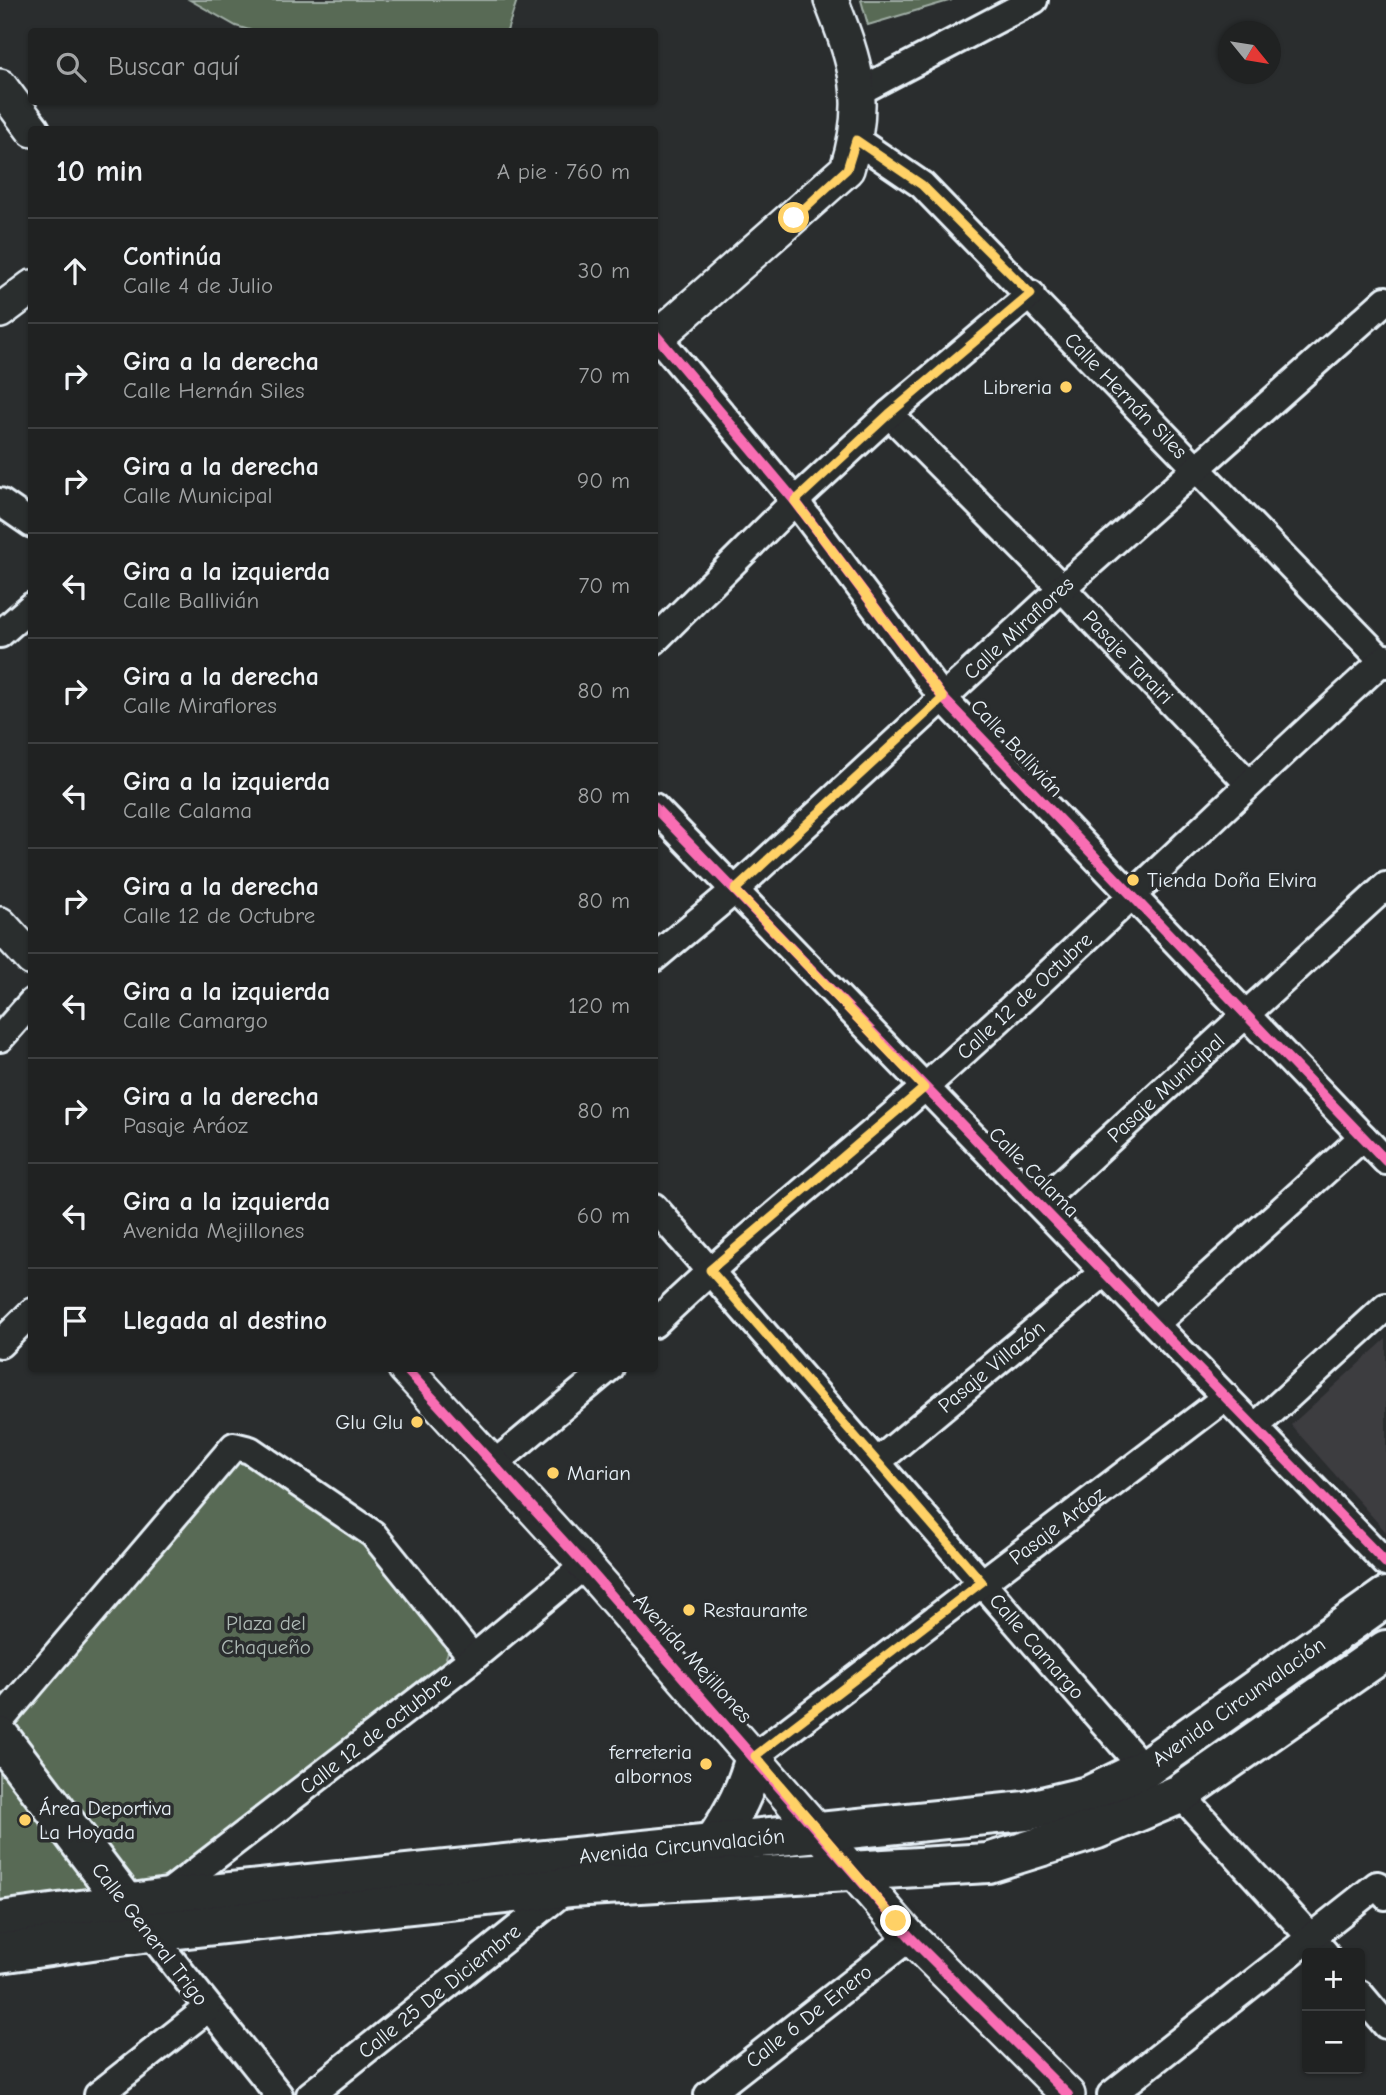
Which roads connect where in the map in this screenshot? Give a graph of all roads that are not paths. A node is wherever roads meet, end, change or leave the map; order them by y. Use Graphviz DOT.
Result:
graph roads {
  1 [pos="831,0"];
  2 [pos="1032,1"];
  3 [pos="0,86"];
  4 [pos="860,91"];
  5 [pos="30,126"];
  6 [pos="856,140"];
  7 [pos="28,290"];
  8 [pos="1031,294"];
  9 [pos="0,311"];
  10 [pos="1382,312"];
  11 [pos="658,335"];
  12 [pos="658,339"];
  13 [pos="889,414"];
  14 [pos="1196,470"];
  15 [pos="795,501"];
  16 [pos="0,502"];
  17 [pos="28,521"];
  18 [pos="1062,588"];
  19 [pos="28,610"];
  20 [pos="0,634"];
  21 [pos="658,637"];
  22 [pos="1385,661"];
  23 [pos="943,698"];
  24 [pos="1248,783"];
  25 [pos="658,811"];
  26 [pos="1386,886"];
  27 [pos="735,890"];
  28 [pos="1132,898"];
  29 [pos="0,924"];
  30 [pos="28,955"];
  31 [pos="658,955"];
  32 [pos="28,1006"];
  33 [pos="1245,1014"];
  34 [pos="0,1038"];
  35 [pos="924,1088"];
  36 [pos="1363,1137"];
  37 [pos="1386,1161"];
  38 [pos="1039,1205"];
  39 [pos="658,1212"];
  40 [pos="710,1270"];
  41 [pos="1104,1272"];
  42 [pos="1386,1307"];
  43 [pos="28,1316"];
  44 [pos="658,1320"];
  45 [pos="1155,1324"];
  46 [pos="0,1344"];
  47 [pos="409,1372"];
  48 [pos="605,1372"];
  49 [pos="1226,1397"];
  50 [pos="1255,1427"];
  51 [pos="877,1462"];
  52 [pos="493,1465"];
  53 [pos="1386,1563"];
  54 [pos="585,1565"];
  55 [pos="982,1582"];
  56 [pos="1386,1597"];
  57 [pos="1386,1650"];
  58 [pos="473,1658"];
  59 [pos="0,1721"];
  60 [pos="0,1737"];
  61 [pos="755,1756"];
  62 [pos="1144,1769"];
  63 [pos="1180,1794"];
  64 [pos="821,1834"];
  65 [pos="715,1841"];
  66 [pos="854,1873"];
  67 [pos="570,1887"];
  68 [pos="1382,1891"];
  69 [pos="145,1912"];
  70 [pos="0,1921"];
  71 [pos="910,1937"];
  72 [pos="1318,1944"];
  73 [pos="0,1953"];
  74 [pos="1365,2000"];
  75 [pos="207,2009"];
  76 [pos="1386,2025"];
  77 [pos="97,2095"];
  78 [pos="279,2095"];
  79 [pos="310,2095"];
  80 [pos="708,2095"];
  81 [pos="1068,2095"];
  82 [pos="1111,2095"];
  1 -- 4 [label="street"];
  2 -- 4 [label="street"];
  3 -- 5 [label="street"];
  4 -- 6 [label="street"];
  6 -- 8 [label="street, Calle Hernán Siles"];
  6 -- 11 [label="street"];
  7 -- 9 [label="street"];
  8 -- 13 [label="street"];
  8 -- 14 [label="street, Calle Hernán Siles"];
  10 -- 14 [label="street, Calle Miraflores"];
  12 -- 15 [label="street, Calle Ballivián"];
  13 -- 15 [label="street"];
  13 -- 18 [label="street, Pasaje Tarairi"];
  14 -- 18 [label="street, Calle Miraflores"];
  14 -- 22 [label="street, Calle Hernán Siles"];
  15 -- 21 [label="street"];
  15 -- 23 [label="street, Calle Ballivián"];
  16 -- 17 [label="street"];
  18 -- 23 [label="street, Calle Miraflores"];
  18 -- 24 [label="street, Pasaje Tarairi"];
  19 -- 20 [label="street"];
  22 -- 24 [label="street, Calle 12 de Octubre"];
  23 -- 27 [label="street, Calle Miraflores"];
  23 -- 28 [label="street, Calle Ballivián"];
  24 -- 28 [label="street, Calle 12 de Octubre"];
  25 -- 27 [label="street, Calle Calama"];
  26 -- 33 [label="street, Pasaje Municipal"];
  27 -- 31 [label="street, Calle Miraflores"];
  27 -- 35 [label="street, Calle Calama"];
  28 -- 33 [label="street, Calle Ballivián"];
  28 -- 35 [label="street, Calle 12 de Octubre"];
  29 -- 30 [label="street"];
  32 -- 34 [label="street"];
  33 -- 36 [label="street, Calle Ballivián"];
  33 -- 38 [label="street, Pasaje Municipal"];
  35 -- 38 [label="street, Calle Calama"];
  35 -- 40 [label="street, Calle 12 de Octubre"];
  36 -- 37 [label="street, Calle Ballivián"];
  36 -- 45 [label="street"];
  38 -- 41 [label="street, Calle Calama"];
  39 -- 40 [label="street, Calle Camargo"];
  40 -- 44 [label="street, Calle 12 de Octubre"];
  40 -- 51 [label="street, Calle Camargo"];
  41 -- 45 [label="street, Calle Calama"];
  41 -- 51 [label="street, Pasaje Villazón"];
  42 -- 50 [label="street"];
  43 -- 46 [label="street"];
  45 -- 49 [label="street, Calle Calama"];
  47 -- 52 [label="street, Avenida Mejillones"];
  48 -- 52 [label="street"];
  49 -- 50 [label="street, Calle Calama"];
  49 -- 55 [label="street, Pasaje Aráoz"];
  50 -- 53 [label="street, Calle Calama"];
  51 -- 55 [label="street, Calle Camargo"];
  52 -- 54 [label="street, Avenida Mejillones"];
  54 -- 58 [label="street, Calle 12 de octubbre"];
  54 -- 61 [label="street, Avenida Mejillones"];
  55 -- 61 [label="street, Pasaje Aráoz"];
  55 -- 62 [label="street, Calle Camargo"];
  56 -- 62 [label="main road, Avenida Circunvalación"];
  57 -- 63 [label="main road, Avenida Circunvalación"];
  58 -- 59 [label="street"];
  58 -- 69 [label="street, Calle 12 de octubbre"];
  60 -- 69 [label="main road, Calle General Trigo"];
  61 -- 64 [label="street, Avenida Mejillones"];
  61 -- 65 [label="main road"];
  62 -- 64 [label="main road, Avenida Circunvalación"];
  63 -- 66 [label="main road, Avenida Circunvalación"];
  63 -- 72 [label="street"];
  64 -- 65 [label="main road, Avenida Circunvalación"];
  64 -- 66 [label="street, Avenida Mejillones"];
  65 -- 69 [label="main road, Avenida Circunvalación"];
  66 -- 67 [label="main road, Avenida Circunvalación"];
  66 -- 71 [label="street, Avenida Mejillones"];
  67 -- 69 [label="main road, Avenida Circunvalación"];
  67 -- 79 [label="street, Calle 25 De Diciembre"];
  68 -- 72 [label="street"];
  69 -- 70 [label="main road, Avenida Circunvalación"];
  69 -- 73 [label="main road, Avenida Circunvalación"];
  69 -- 75 [label="street, Calle General Trigo"];
  71 -- 80 [label="street, Calle 6 De Enero"];
  71 -- 81 [label="street, Avenida Mejillones"];
  72 -- 82 [label="street"];
  74 -- 76 [label="street"];
  75 -- 77 [label="street"];
  75 -- 78 [label="street, Calle General Trigo"];
}
